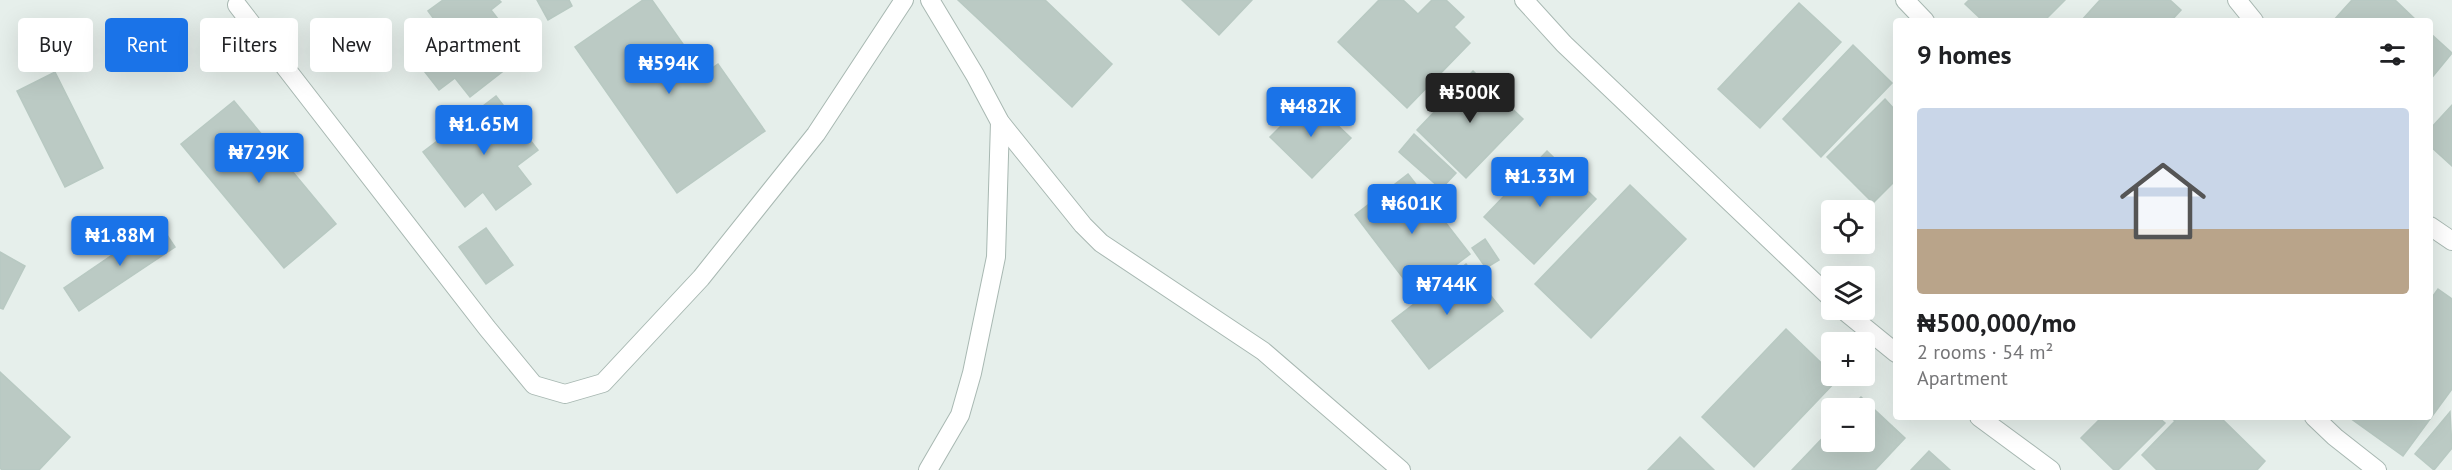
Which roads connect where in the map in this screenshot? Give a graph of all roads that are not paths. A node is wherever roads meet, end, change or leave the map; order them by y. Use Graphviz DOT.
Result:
graph roads {
  1 [pos="904,0"];
  2 [pos="930,0"];
  3 [pos="1524,0"];
  4 [pos="1905,0"];
  5 [pos="2236,0"];
  6 [pos="237,5"];
  7 [pos="1922,18"];
  8 [pos="2251,18"];
  9 [pos="1000,122"];
  10 [pos="2433,228"];
  11 [pos="2452,241"];
  12 [pos="1821,289"];
  13 [pos="1856,320"];
  14 [pos="1893,351"];
  15 [pos="1983,420"];
  16 [pos="2317,420"];
  17 [pos="928,470"];
  18 [pos="1401,470"];
  19 [pos="2050,470"];
  20 [pos="2377,470"];
  1 -- 6 [label="street"];
  2 -- 9 [label="street"];
  3 -- 12 [label="street"];
  4 -- 7 [label="street"];
  5 -- 8 [label="street"];
  9 -- 17 [label="street"];
  9 -- 18 [label="street"];
  10 -- 11 [label="street"];
  13 -- 14 [label="street"];
  15 -- 19 [label="street"];
  16 -- 20 [label="street"];
}
